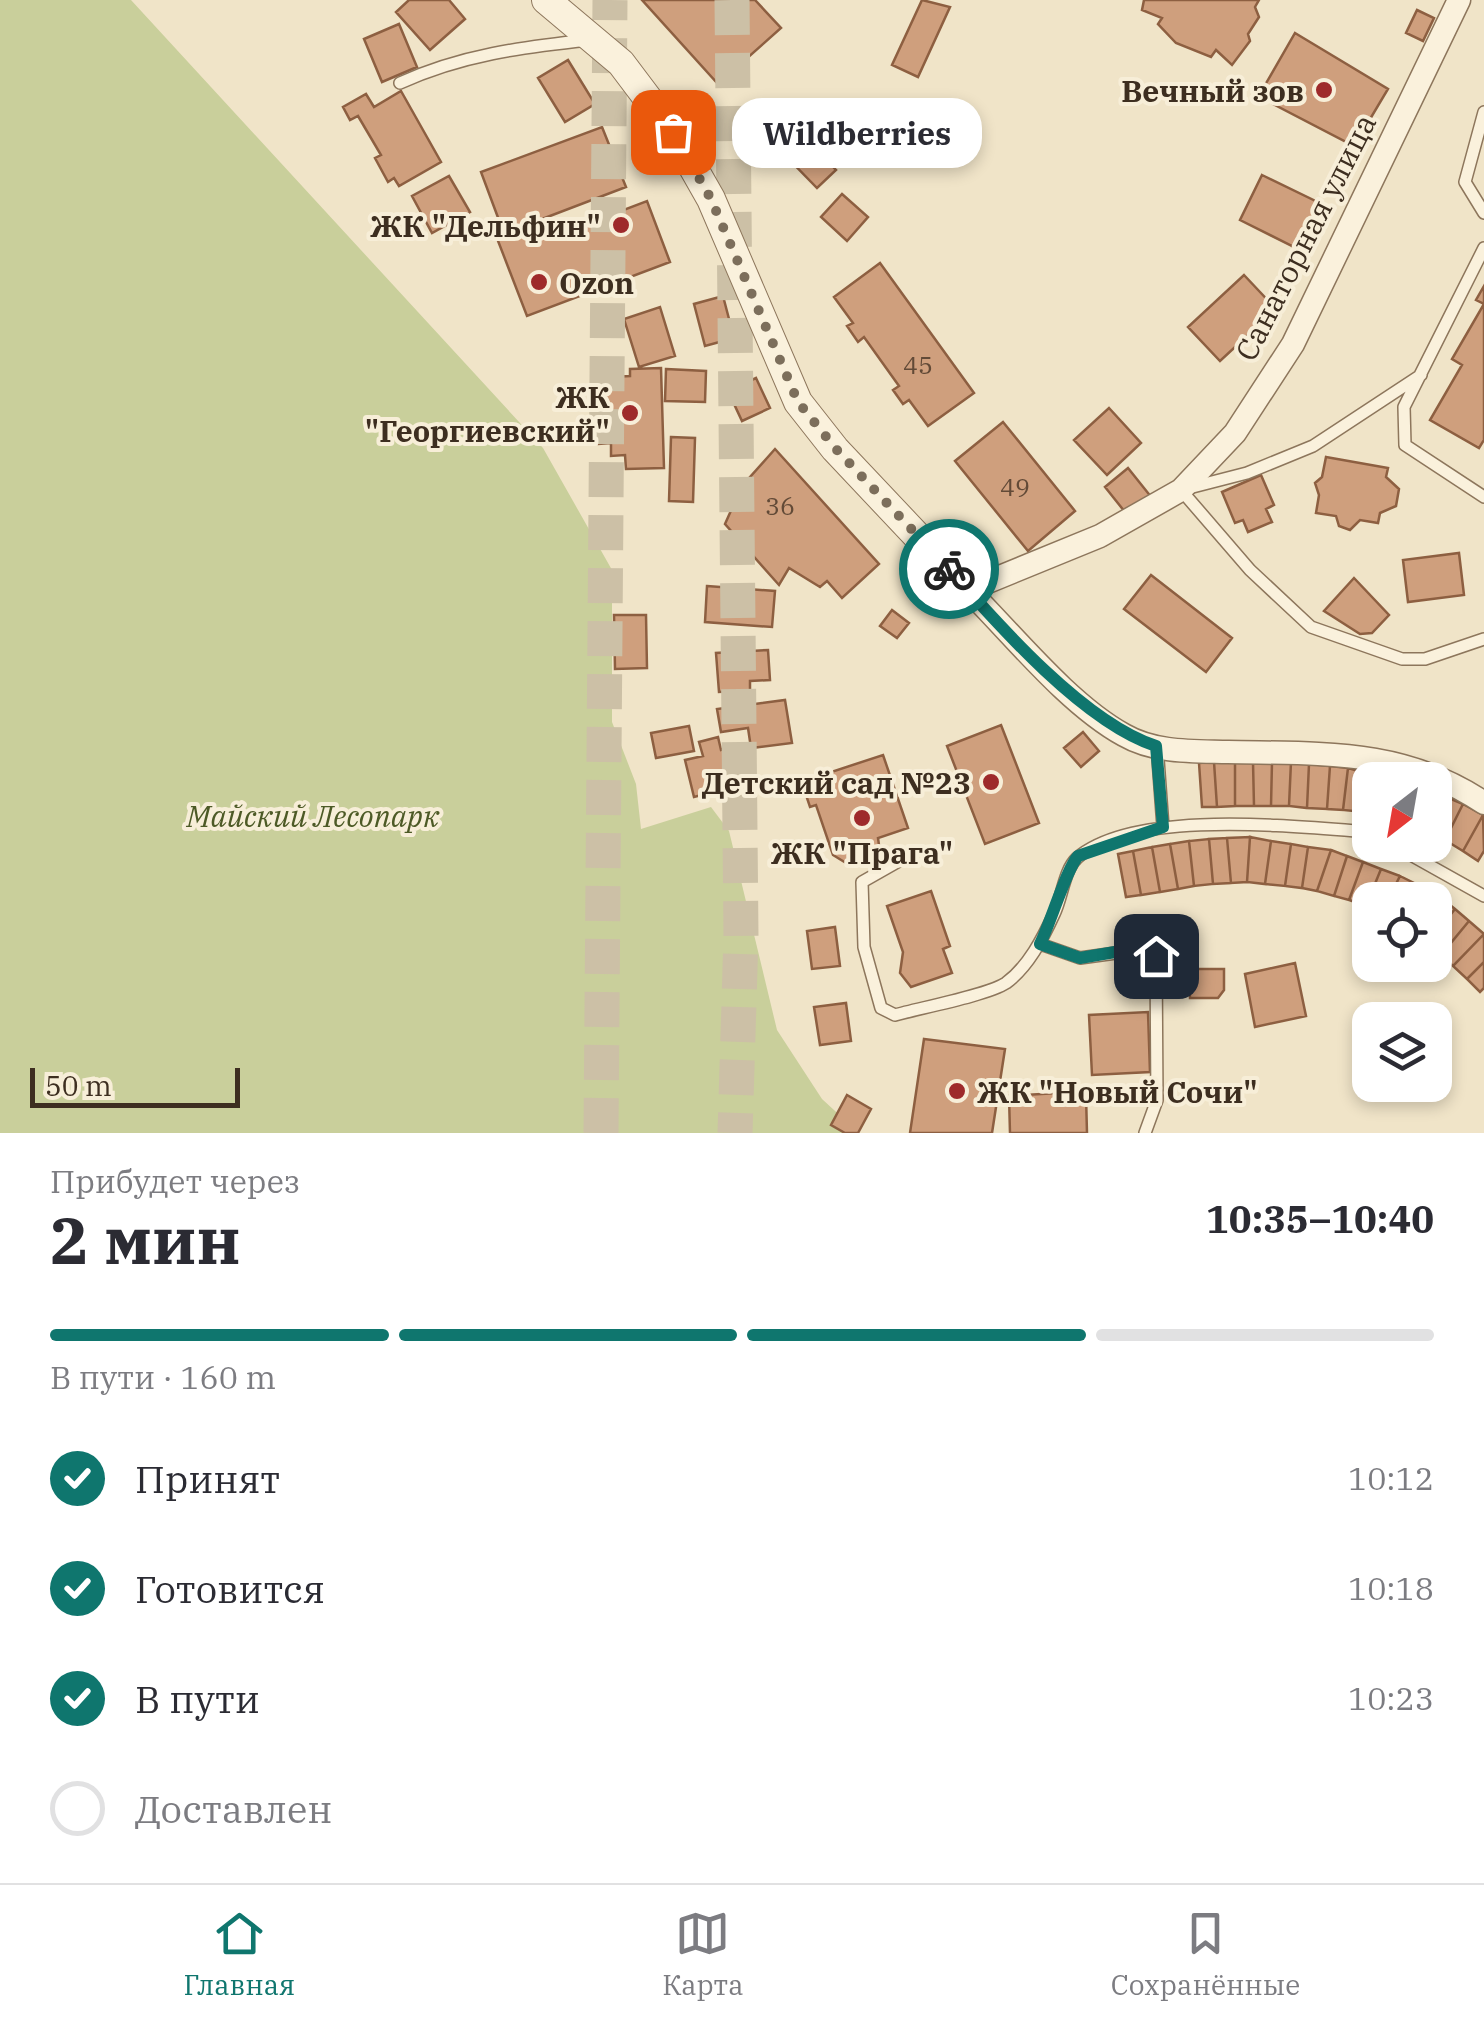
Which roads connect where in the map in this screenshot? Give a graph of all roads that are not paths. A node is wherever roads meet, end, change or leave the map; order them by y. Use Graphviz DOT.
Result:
graph roads {
  1 [pos="546,0"];
  2 [pos="1460,2"];
  3 [pos="594,40"];
  4 [pos="400,83"];
  5 [pos="1484,112"];
  6 [pos="1484,213"];
  7 [pos="1484,248"];
  8 [pos="1421,375"];
  9 [pos="1181,490"];
  10 [pos="1484,497"];
  11 [pos="968,590"];
  12 [pos="1484,639"];
  13 [pos="1156,746"];
  14 [pos="1484,803"];
  15 [pos="1163,827"];
  16 [pos="1352,831"];
  17 [pos="899,860"];
  18 [pos="1423,862"];
  19 [pos="1484,896"];
  20 [pos="1040,944"];
  21 [pos="1144,1133"];
  1 -- 3 [label="street"];
  2 -- 9 [label="street, Санаторная улица"];
  3 -- 4 [label="lane"];
  3 -- 11 [label="street"];
  5 -- 6 [label="lane"];
  7 -- 8 [label="lane"];
  8 -- 9 [label="lane"];
  8 -- 10 [label="lane"];
  9 -- 11 [label="street, Санаторная улица"];
  9 -- 12 [label="lane"];
  11 -- 13 [label="street"];
  13 -- 14 [label="street"];
  13 -- 15 [label="lane"];
  15 -- 16 [label="lane"];
  15 -- 20 [label="lane"];
  17 -- 20 [label="lane"];
  18 -- 19 [label="lane"];
  20 -- 21 [label="lane"];
}
